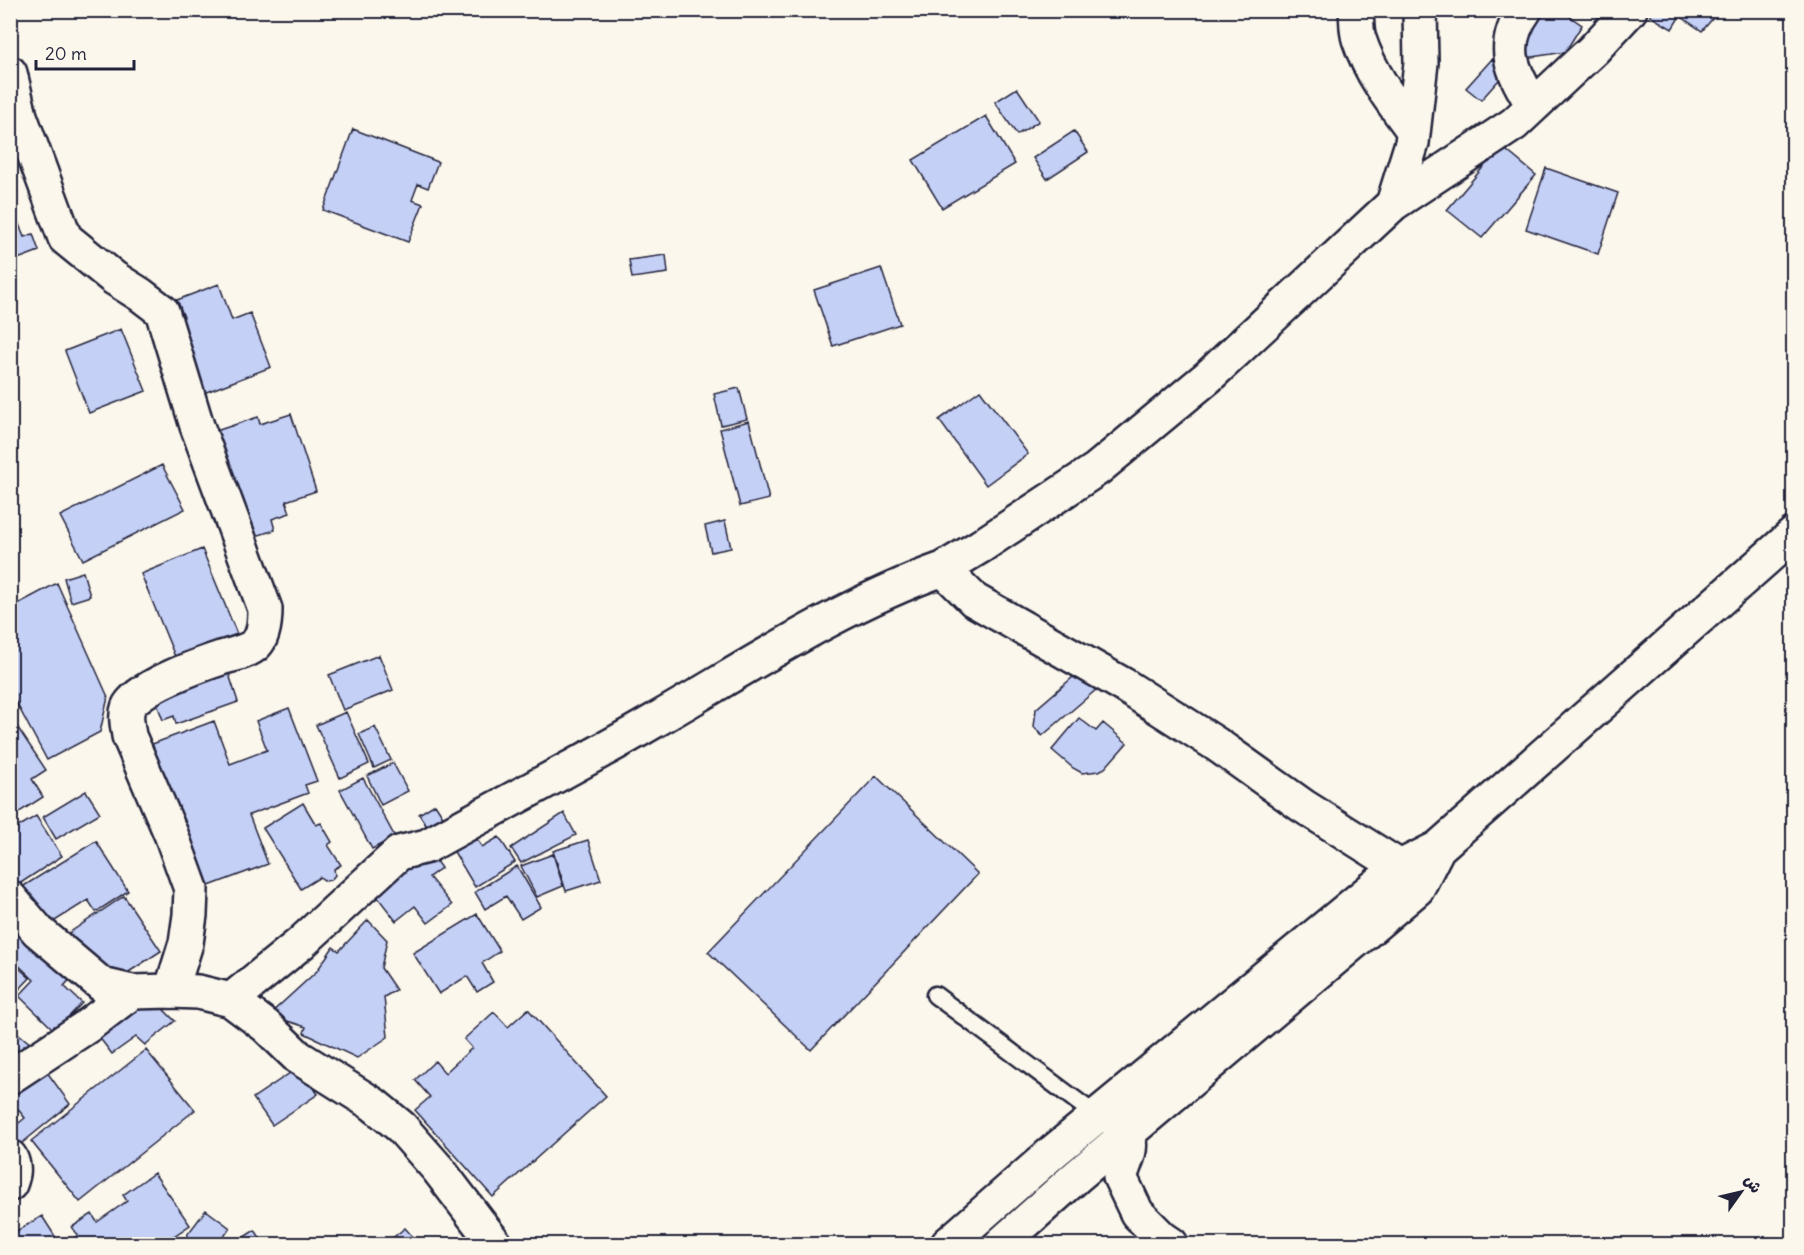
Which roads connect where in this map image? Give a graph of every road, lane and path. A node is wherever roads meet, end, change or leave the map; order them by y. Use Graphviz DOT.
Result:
graph roads {
  1 [pos="1356,10"];
  2 [pos="1420,10"];
  3 [pos="1525,10"];
  4 [pos="1630,10"];
  5 [pos="10,73"];
  6 [pos="1533,105"];
  7 [pos="1413,130"];
  8 [pos="1393,204"];
  9 [pos="1794,534"];
  10 [pos="943,569"];
  11 [pos="1409,878"];
  12 [pos="10,898"];
  13 [pos="171,991"];
  14 [pos="132,992"];
  15 [pos="935,995"];
  16 [pos="231,1000"];
  17 [pos="10,1077"];
  18 [pos="1101,1112"];
  19 [pos="1127,1134"];
  20 [pos="1053,1152"];
  21 [pos="10,1157"];
  22 [pos="1076,1177"];
  23 [pos="1120,1177"];
  24 [pos="10,1184"];
  25 [pos="495,1245"];
  26 [pos="948,1245"];
  27 [pos="1001,1245"];
  28 [pos="1171,1245"];
  1 -- 7 [label="street"];
  2 -- 7 [label="street"];
  3 -- 6 [label="street"];
  4 -- 6 [label="street"];
  5 -- 13 [label="street"];
  6 -- 8 [label="street"];
  7 -- 8 [label="street"];
  8 -- 10 [label="street"];
  9 -- 11 [label="street"];
  10 -- 11 [label="street"];
  10 -- 16 [label="street"];
  11 -- 18 [label="street"];
  11 -- 19 [label="street"];
  12 -- 14 [label="street"];
  13 -- 14 [label="street"];
  13 -- 16 [label="street"];
  14 -- 17 [label="street"];
  15 -- 18 [label="lane"];
  16 -- 25 [label="street"];
  18 -- 19 [label="street"];
  18 -- 20 [label="street"];
  19 -- 22 [label="street"];
  19 -- 23 [label="street"];
  20 -- 22 [label="street"];
  20 -- 26 [label="street"];
  21 -- 24 [label="street"];
  22 -- 23 [label="street"];
  22 -- 27 [label="street"];
  23 -- 28 [label="street"];
}
